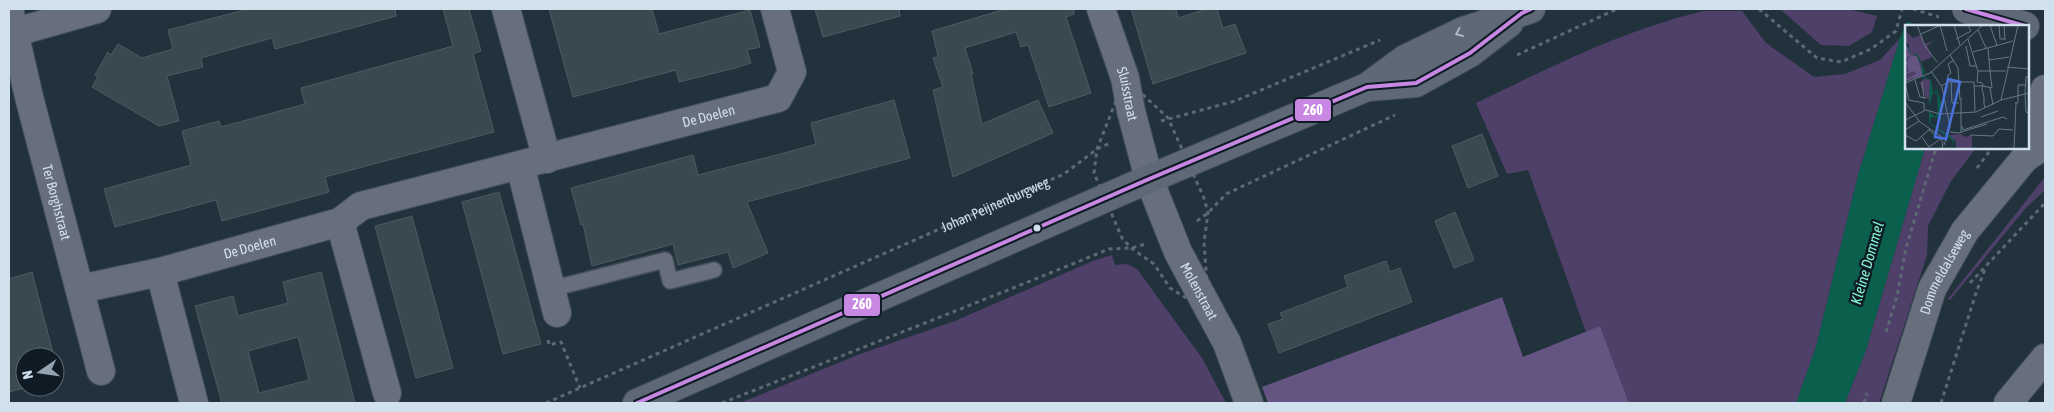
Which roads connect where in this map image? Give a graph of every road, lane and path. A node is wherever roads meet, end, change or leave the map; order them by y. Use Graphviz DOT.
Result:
graph roads {
  1 [pos="97,9"];
  2 [pos="506,9"];
  3 [pos="775,9"];
  4 [pos="1101,9"];
  5 [pos="1758,9"];
  6 [pos="1902,9"];
  7 [pos="1527,11"];
  8 [pos="1976,12"];
  9 [pos="11,25"];
  10 [pos="2019,25"];
  11 [pos="2029,28"];
  12 [pos="2045,31"];
  13 [pos="1381,39"];
  14 [pos="2045,89"];
  15 [pos="1136,131"];
  16 [pos="1936,149"];
  17 [pos="2031,149"];
  18 [pos="547,159"];
  19 [pos="520,165"];
  20 [pos="1149,179"];
  21 [pos="2045,204"];
  22 [pos="340,222"];
  23 [pos="714,270"];
  24 [pos="160,272"];
  25 [pos="80,289"];
  26 [pos="1897,296"];
  27 [pos="554,301"];
  28 [pos="2045,358"];
  29 [pos="101,371"];
  30 [pos="580,388"];
  31 [pos="387,394"];
  32 [pos="194,403"];
  33 [pos="546,403"];
  34 [pos="637,403"];
  35 [pos="1249,403"];
  36 [pos="1896,403"];
  37 [pos="1941,403"];
  38 [pos="2008,403"];
  1 -- 9 [label="street, Ter Borghstraat"];
  2 -- 18 [label="street"];
  3 -- 18 [label="street, De Doelen"];
  4 -- 15 [label="street, Sluisstraat"];
  5 -- 6 [label="path"];
  7 -- 20 [label="main road"];
  8 -- 10 [label="main road"];
  9 -- 25 [label="street, Ter Borghstraat"];
  11 -- 12 [label="main road"];
  13 -- 15 [label="path, Johan Peijnenburgweg"];
  14 -- 17 [label="street, Dommeldalseweg"];
  15 -- 20 [label="street, Sluisstraat"];
  15 -- 30 [label="path, Johan Peijnenburgweg"];
  16 -- 26 [label="path"];
  17 -- 36 [label="street, Dommeldalseweg"];
  18 -- 19 [label="street, De Doelen"];
  19 -- 22 [label="street, De Doelen"];
  19 -- 27 [label="street"];
  20 -- 34 [label="main road"];
  20 -- 35 [label="street, Molenstraat"];
  21 -- 37 [label="path"];
  22 -- 24 [label="street, De Doelen"];
  22 -- 31 [label="street"];
  23 -- 27 [label="lane"];
  24 -- 25 [label="street, De Doelen"];
  24 -- 32 [label="street"];
  25 -- 29 [label="street, Ter Borghstraat"];
  27 -- 30 [label="path"];
  28 -- 38 [label="street"];
  30 -- 33 [label="path, Johan Peijnenburgweg"];
}
